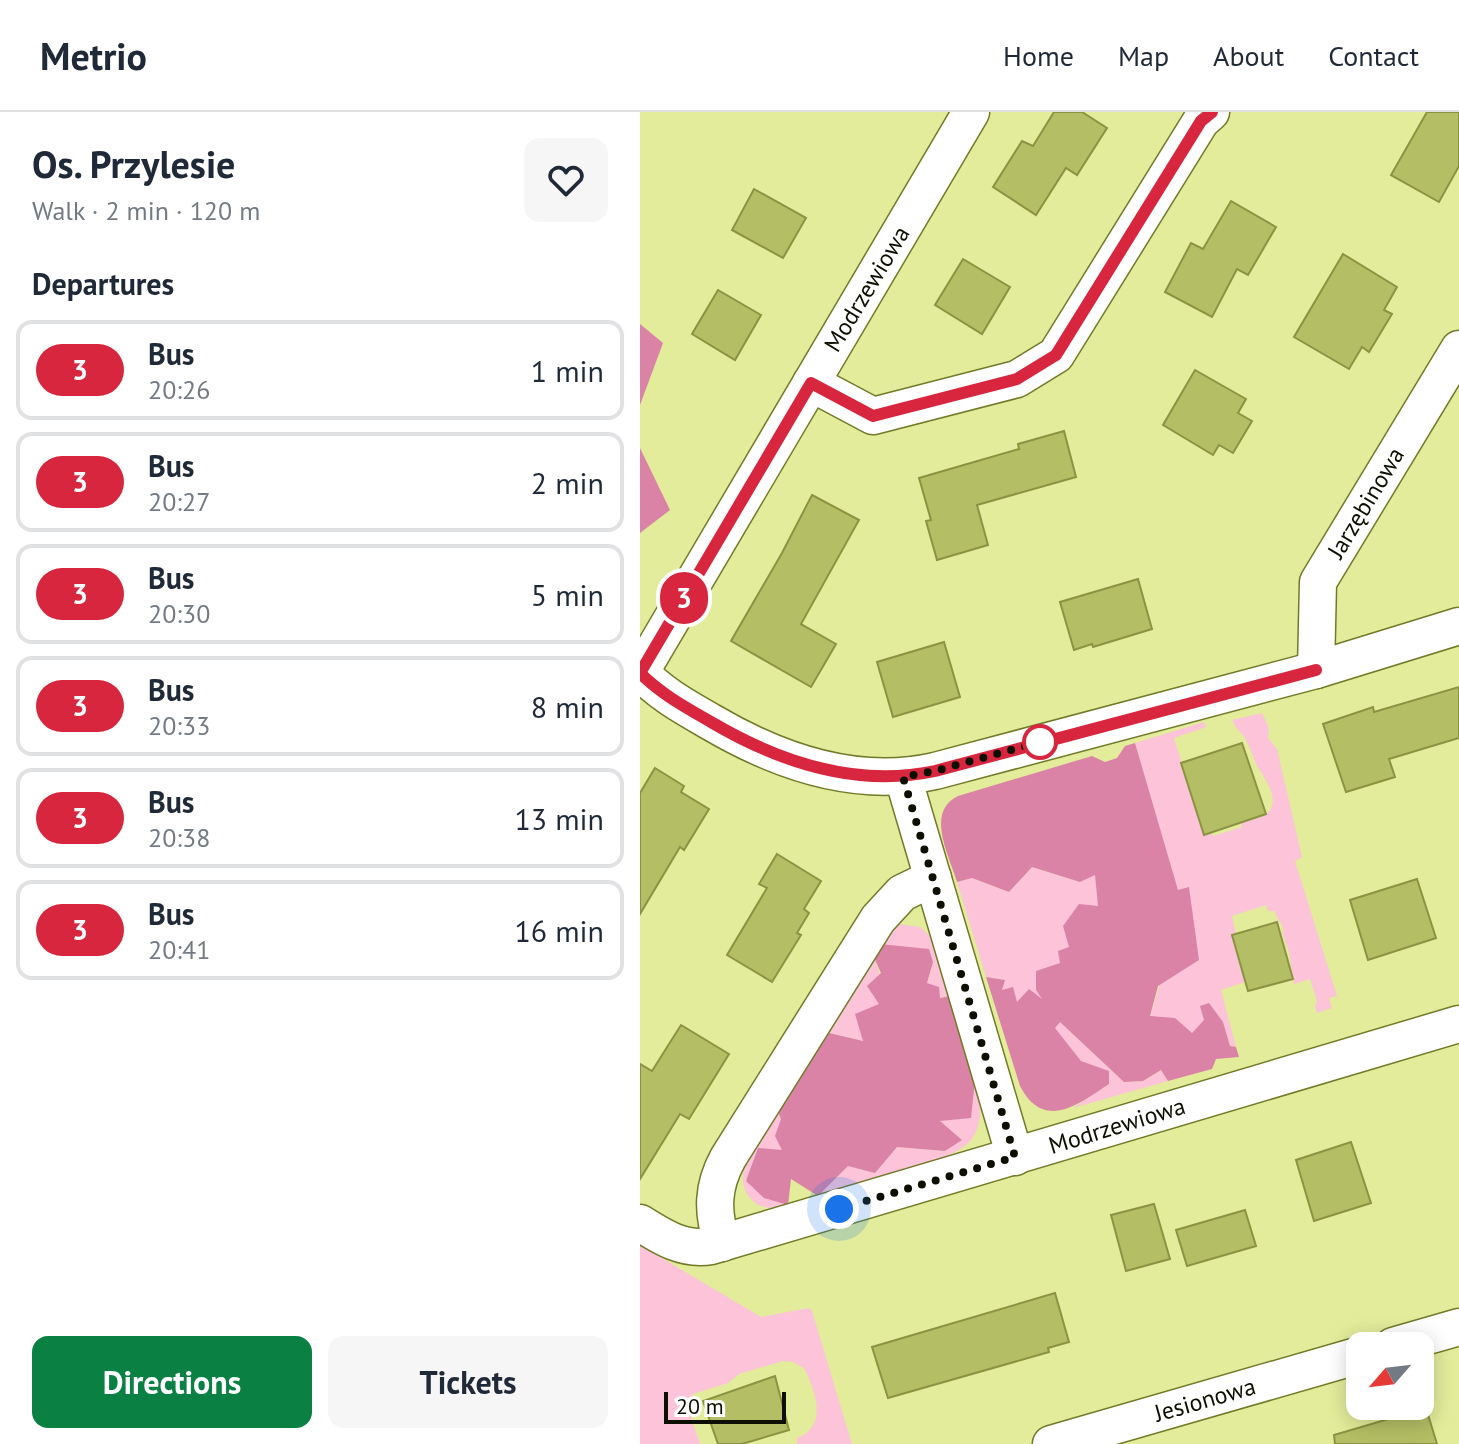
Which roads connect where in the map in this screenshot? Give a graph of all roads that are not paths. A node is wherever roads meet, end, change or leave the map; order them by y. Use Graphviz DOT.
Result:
graph roads {
  1 [pos="971,112"];
  2 [pos="1211,112"];
  3 [pos="1459,349"];
  4 [pos="811,383"];
  5 [pos="1459,626"];
  6 [pos="1316,670"];
  7 [pos="640,673"];
  8 [pos="903,777"];
  9 [pos="933,878"];
  10 [pos="1459,1024"];
  11 [pos="1015,1157"];
  12 [pos="640,1223"];
  13 [pos="722,1243"];
  14 [pos="1459,1327"];
  15 [pos="1434,1334"];
  16 [pos="1346,1359"];
  17 [pos="1051,1444"];
  1 -- 4 [label="street, Modrzewiowa"];
  2 -- 4 [label="street"];
  3 -- 6 [label="street, Jarzębinowa"];
  4 -- 7 [label="street, Modrzewiowa"];
  5 -- 6 [label="street"];
  6 -- 8 [label="street"];
  7 -- 8 [label="street"];
  8 -- 9 [label="street"];
  9 -- 11 [label="street"];
  9 -- 13 [label="street"];
  10 -- 11 [label="street, Modrzewiowa"];
  11 -- 13 [label="street, Modrzewiowa"];
  12 -- 13 [label="street, Modrzewiowa"];
  14 -- 15 [label="street"];
  16 -- 17 [label="street, Jesionowa"];
}
